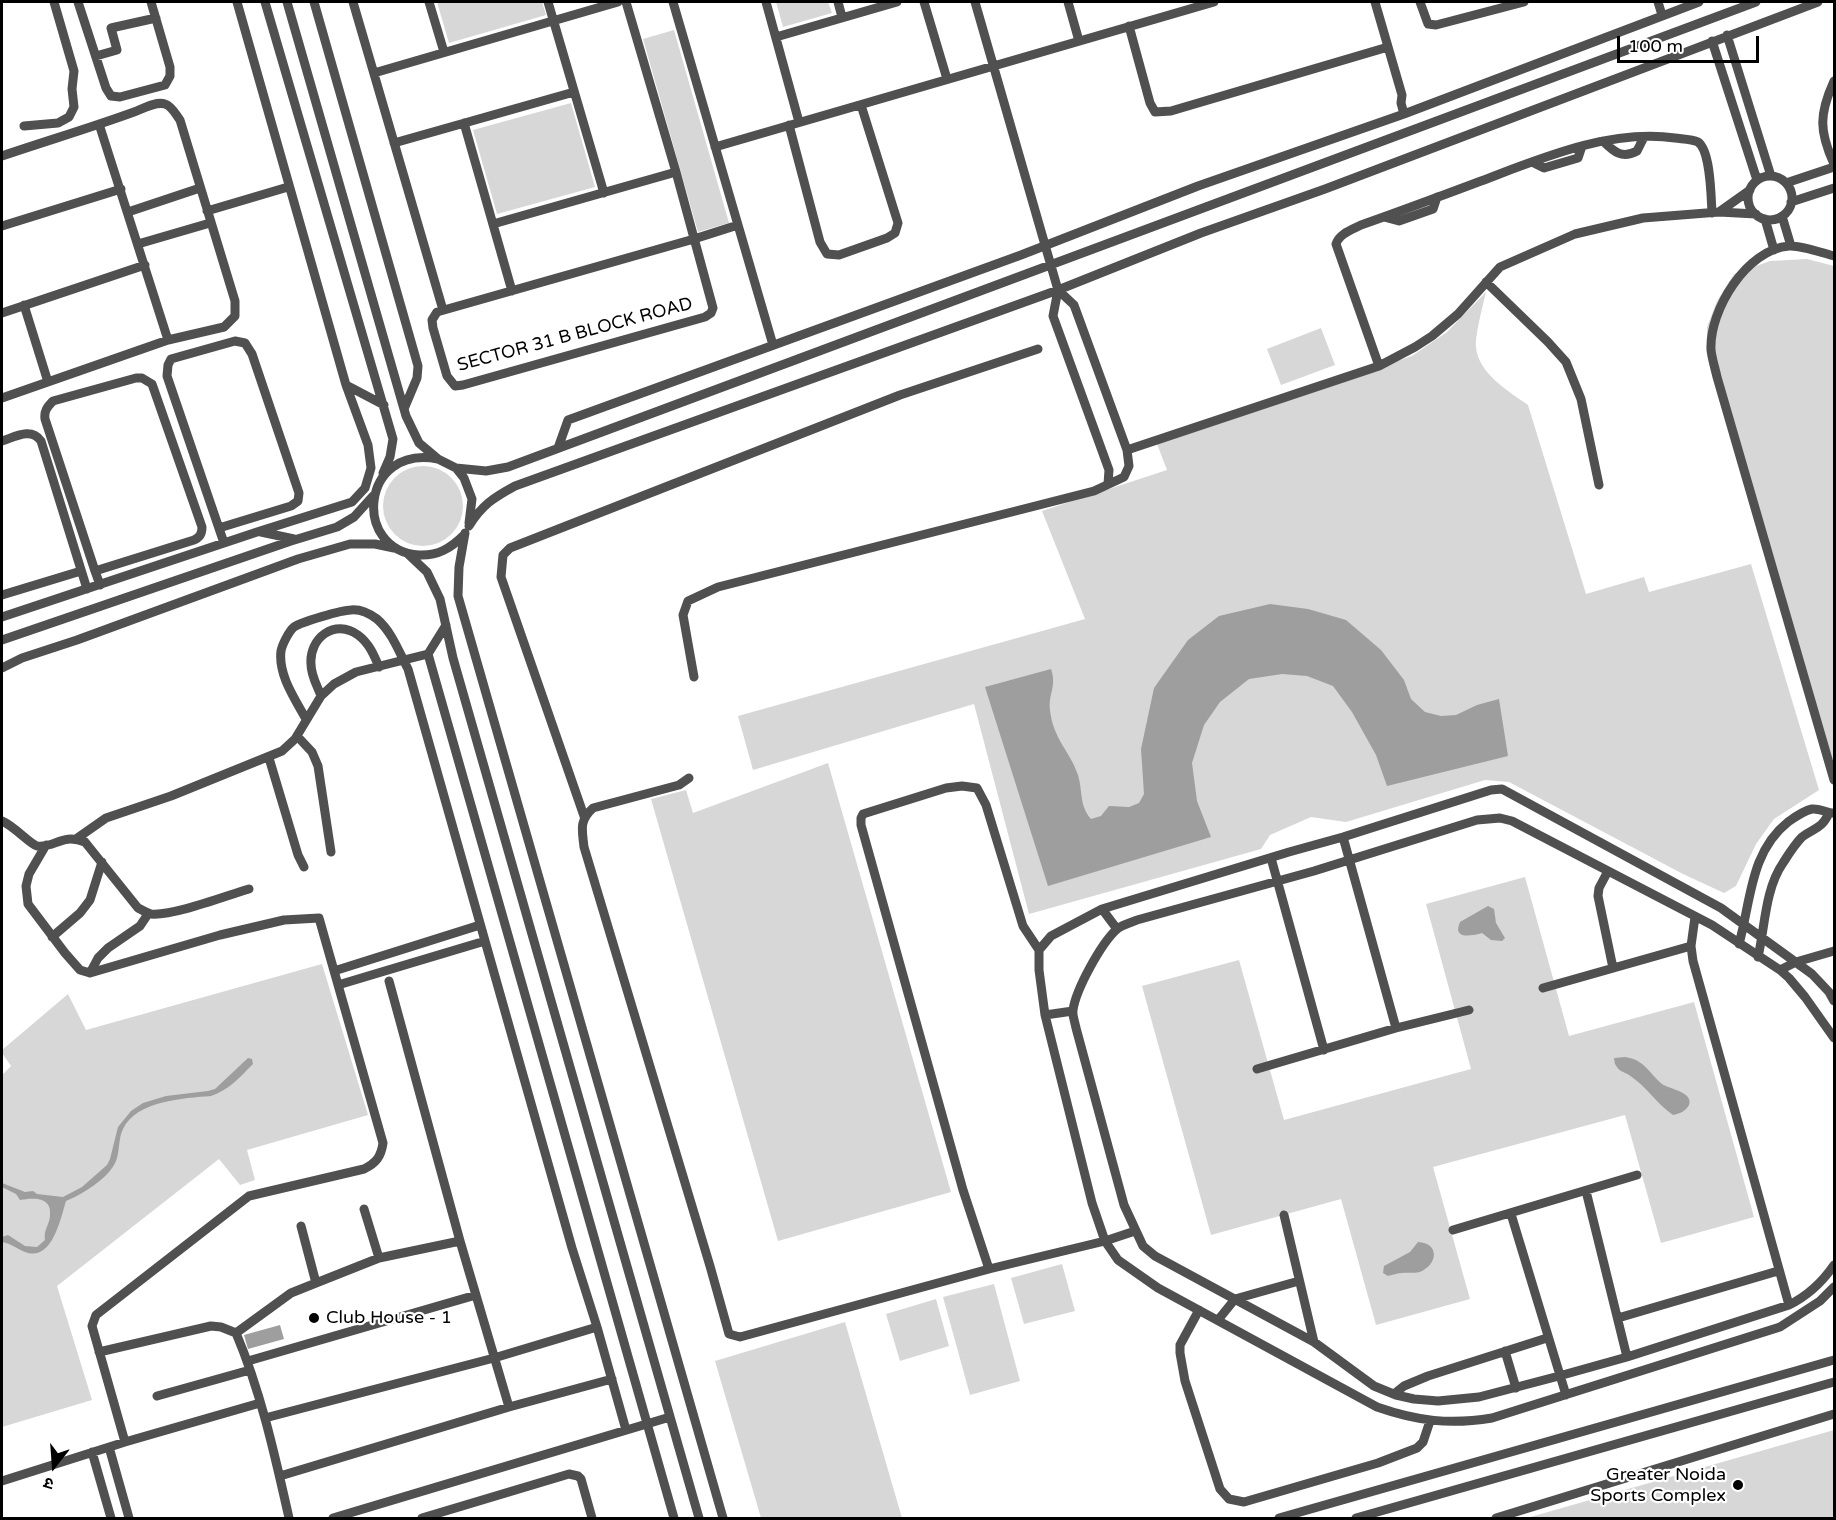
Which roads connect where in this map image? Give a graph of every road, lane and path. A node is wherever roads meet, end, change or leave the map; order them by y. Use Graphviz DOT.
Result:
graph roads {
  1 [pos="54,2"];
  2 [pos="78,2"];
  3 [pos="151,2"];
  4 [pos="237,2"];
  5 [pos="265,2"];
  6 [pos="287,2"];
  7 [pos="314,2"];
  8 [pos="353,2"];
  9 [pos="429,2"];
  10 [pos="548,2"];
  11 [pos="618,2"];
  12 [pos="626,2"];
  13 [pos="673,2"];
  14 [pos="766,2"];
  15 [pos="838,2"];
  16 [pos="897,2"];
  17 [pos="924,2"];
  18 [pos="975,2"];
  19 [pos="1068,2"];
  20 [pos="1214,2"];
  21 [pos="1375,2"];
  22 [pos="1420,2"];
  23 [pos="1524,2"];
  24 [pos="1658,2"];
  25 [pos="1699,2"];
  26 [pos="1756,2"];
  27 [pos="1818,2"];
  28 [pos="1662,15"];
  29 [pos="842,17"];
  30 [pos="156,18"];
  31 [pos="554,20"];
  32 [pos="1129,26"];
  33 [pos="1726,35"];
  34 [pos="776,37"];
  35 [pos="1079,41"];
  36 [pos="1712,41"];
  37 [pos="1388,47"];
  38 [pos="444,52"];
  39 [pos="96,56"];
  40 [pos="994,66"];
  41 [pos="374,73"];
  42 [pos="947,79"];
  43 [pos="1834,81"];
  44 [pos="574,92"];
  45 [pos="1747,100"];
  46 [pos="1732,104"];
  47 [pos="861,105"];
  48 [pos="1408,112"];
  49 [pos="799,122"];
  50 [pos="464,123"];
  51 [pos="99,124"];
  52 [pos="789,125"];
  53 [pos="24,126"];
  54 [pos="1644,137"];
  55 [pos="1603,141"];
  56 [pos="394,143"];
  57 [pos="715,147"];
  58 [pos="2,156"];
  59 [pos="1834,165"];
  60 [pos="676,172"];
  61 [pos="1771,176"];
  62 [pos="1757,180"];
  63 [pos="1786,183"];
  64 [pos="288,187"];
  65 [pos="200,188"];
  66 [pos="1834,188"];
  67 [pos="121,189"];
  68 [pos="1750,190"];
  69 [pos="604,193"];
  70 [pos="1791,202"];
  71 [pos="207,211"];
  72 [pos="128,212"];
  73 [pos="1716,212"];
  74 [pos="1760,216"];
  75 [pos="1782,216"];
  76 [pos="210,223"];
  77 [pos="493,224"];
  78 [pos="738,225"];
  79 [pos="2,226"];
  80 [pos="694,239"];
  81 [pos="138,244"];
  82 [pos="1045,246"];
  83 [pos="1791,246"];
  84 [pos="1774,250"];
  85 [pos="1834,256"];
  86 [pos="1051,264"];
  87 [pos="145,266"];
  88 [pos="1486,282"];
  89 [pos="1058,290"];
  90 [pos="512,291"];
  91 [pos="24,305"];
  92 [pos="443,310"];
  93 [pos="2,313"];
  94 [pos="168,340"];
  95 [pos="773,345"];
  96 [pos="1038,349"];
  97 [pos="1379,366"];
  98 [pos="48,382"];
  99 [pos="346,385"];
  100 [pos="2,398"];
  101 [pos="384,405"];
  102 [pos="404,409"];
  103 [pos="2,441"];
  104 [pos="558,448"];
  105 [pos="1127,450"];
  106 [pos="438,459"];
  107 [pos="456,468"];
  108 [pos="378,483"];
  109 [pos="1108,484"];
  110 [pos="1599,485"];
  111 [pos="374,495"];
  112 [pos="219,528"];
  113 [pos="467,530"];
  114 [pos="257,532"];
  115 [pos="297,539"];
  116 [pos="224,543"];
  117 [pos="397,549"];
  118 [pos="408,554"];
  119 [pos="81,571"];
  120 [pos="95,571"];
  121 [pos="100,585"];
  122 [pos="87,589"];
  123 [pos="2,595"];
  124 [pos="2,617"];
  125 [pos="446,625"];
  126 [pos="2,640"];
  127 [pos="428,654"];
  128 [pos="404,661"];
  129 [pos="379,667"];
  130 [pos="2,668"];
  131 [pos="694,677"];
  132 [pos="321,696"];
  133 [pos="306,719"];
  134 [pos="297,736"];
  135 [pos="269,758"];
  136 [pos="689,778"];
  137 [pos="1834,780"];
  138 [pos="1832,813"];
  139 [pos="584,816"];
  140 [pos="2,821"];
  141 [pos="1343,837"];
  142 [pos="76,839"];
  143 [pos="46,845"];
  144 [pos="331,852"];
  145 [pos="1271,858"];
  146 [pos="1350,860"];
  147 [pos="102,862"];
  148 [pos="304,867"];
  149 [pos="1608,871"];
  150 [pos="1278,881"];
  151 [pos="249,889"];
  152 [pos="1102,909"];
  153 [pos="148,914"];
  154 [pos="1695,917"];
  155 [pos="480,925"];
  156 [pos="1744,925"];
  157 [pos="1117,929"];
  158 [pos="52,937"];
  159 [pos="1762,939"];
  160 [pos="485,942"];
  161 [pos="1739,944"];
  162 [pos="1691,946"];
  163 [pos="1039,950"];
  164 [pos="1834,951"];
  165 [pos="1758,957"];
  166 [pos="1796,962"];
  167 [pos="1613,968"];
  168 [pos="1779,970"];
  169 [pos="334,971"];
  170 [pos="90,973"];
  171 [pos="389,981"];
  172 [pos="338,985"];
  173 [pos="1543,988"];
  174 [pos="1834,1001"];
  175 [pos="1469,1010"];
  176 [pos="1073,1011"];
  177 [pos="1045,1015"];
  178 [pos="1396,1028"];
  179 [pos="1834,1038"];
  180 [pos="1324,1050"];
  181 [pos="1257,1069"];
  182 [pos="1637,1175"];
  183 [pos="1586,1191"];
  184 [pos="364,1209"];
  185 [pos="1511,1214"];
  186 [pos="1284,1215"];
  187 [pos="302,1226"];
  188 [pos="1453,1230"];
  189 [pos="1135,1231"];
  190 [pos="460,1241"];
  191 [pos="1105,1241"];
  192 [pos="379,1258"];
  193 [pos="1834,1265"];
  194 [pos="989,1269"];
  195 [pos="1778,1271"];
  196 [pos="1299,1281"];
  197 [pos="316,1283"];
  198 [pos="1834,1287"];
  199 [pos="476,1295"];
  200 [pos="1235,1299"];
  201 [pos="1788,1305"];
  202 [pos="1199,1310"];
  203 [pos="1618,1318"];
  204 [pos="1218,1320"];
  205 [pos="597,1327"];
  206 [pos="236,1333"];
  207 [pos="1547,1338"];
  208 [pos="1314,1342"];
  209 [pos="99,1352"];
  210 [pos="1505,1352"];
  211 [pos="1628,1357"];
  212 [pos="494,1358"];
  213 [pos="1834,1360"];
  214 [pos="249,1365"];
  215 [pos="1559,1376"];
  216 [pos="612,1379"];
  217 [pos="1834,1382"];
  218 [pos="1516,1388"];
  219 [pos="1394,1394"];
  220 [pos="1566,1395"];
  221 [pos="157,1396"];
  222 [pos="260,1403"];
  223 [pos="509,1407"];
  224 [pos="1834,1414"];
  225 [pos="670,1417"];
  226 [pos="265,1418"];
  227 [pos="1430,1421"];
  228 [pos="647,1424"];
  229 [pos="626,1430"];
  230 [pos="124,1442"];
  231 [pos="109,1447"];
  232 [pos="92,1452"];
  233 [pos="280,1476"];
  234 [pos="2,1481"];
  235 [pos="123,1495"];
  236 [pos="105,1500"];
  237 [pos="111,1518"];
  238 [pos="129,1518"];
  239 [pos="289,1518"];
  240 [pos="333,1518"];
  241 [pos="422,1518"];
  242 [pos="591,1518"];
  243 [pos="674,1518"];
  244 [pos="699,1518"];
  245 [pos="723,1518"];
  246 [pos="1278,1518"];
  247 [pos="1356,1518"];
  248 [pos="1496,1518"];
  1 -- 53 [label="street"];
  2 -- 39 [label="street"];
  3 -- 30 [label="street"];
  4 -- 64 [label="street"];
  5 -- 101 [label="street"];
  6 -- 102 [label="street"];
  7 -- 102 [label="street"];
  8 -- 41 [label="street"];
  9 -- 38 [label="street"];
  10 -- 31 [label="street"];
  11 -- 31 [label="street"];
  12 -- 60 [label="street, SECTOR 31 B BLOCK ROAD"];
  13 -- 57 [label="street"];
  14 -- 34 [label="street"];
  15 -- 29 [label="street"];
  16 -- 29 [label="street"];
  17 -- 42 [label="street"];
  18 -- 40 [label="street"];
  19 -- 35 [label="street"];
  20 -- 32 [label="street"];
  21 -- 37 [label="street"];
  22 -- 23 [label="street"];
  24 -- 28 [label="street"];
  25 -- 28 [label="street"];
  26 -- 86 [label="street"];
  27 -- 33 [label="street"];
  28 -- 48 [label="street"];
  29 -- 34 [label="street"];
  30 -- 39 [label="street"];
  30 -- 39 [label="street"];
  31 -- 38 [label="street"];
  31 -- 44 [label="street"];
  32 -- 35 [label="street"];
  32 -- 37 [label="street"];
  33 -- 36 [label="street"];
  33 -- 45 [label="street"];
  34 -- 49 [label="street"];
  35 -- 40 [label="street"];
  36 -- 46 [label="street"];
  36 -- 89 [label="street"];
  37 -- 48 [label="street"];
  38 -- 41 [label="street"];
  40 -- 42 [label="street"];
  40 -- 82 [label="street"];
  41 -- 56 [label="street"];
  42 -- 47 [label="street"];
  43 -- 59 [label="street"];
  44 -- 50 [label="street"];
  44 -- 69 [label="street"];
  45 -- 46 [label="street"];
  45 -- 61 [label="street"];
  46 -- 62 [label="street"];
  47 -- 49 [label="street"];
  47 -- 52 [label="street"];
  48 -- 82 [label="street"];
  49 -- 52 [label="street"];
  50 -- 56 [label="street"];
  50 -- 77 [label="street"];
  51 -- 58 [label="street"];
  51 -- 65 [label="street"];
  51 -- 67 [label="street"];
  52 -- 57 [label="street"];
  54 -- 55 [label="street"];
  54 -- 55 [label="street"];
  54 -- 73 [label="street"];
  55 -- 97 [label="street"];
  56 -- 92 [label="street"];
  57 -- 78 [label="street"];
  59 -- 63 [label="street"];
  60 -- 69 [label="street"];
  60 -- 80 [label="street, SECTOR 31 B BLOCK ROAD"];
  61 -- 62 [label="street"];
  61 -- 63 [label="street"];
  62 -- 68 [label="street"];
  63 -- 70 [label="street"];
  64 -- 71 [label="street"];
  64 -- 99 [label="street"];
  65 -- 71 [label="street"];
  65 -- 72 [label="street"];
  66 -- 70 [label="street"];
  67 -- 72 [label="street"];
  67 -- 79 [label="street"];
  68 -- 73 [label="street"];
  68 -- 74 [label="street"];
  69 -- 77 [label="street"];
  70 -- 75 [label="street"];
  71 -- 76 [label="street"];
  72 -- 81 [label="street"];
  73 -- 74 [label="street"];
  73 -- 88 [label="street"];
  74 -- 75 [label="street"];
  74 -- 84 [label="street"];
  75 -- 83 [label="street"];
  76 -- 81 [label="street"];
  76 -- 94 [label="street"];
  77 -- 90 [label="street"];
  78 -- 80 [label="street"];
  78 -- 95 [label="street"];
  80 -- 90 [label="street"];
  80 -- 92 [label="street, SECTOR 31 B BLOCK ROAD"];
  81 -- 87 [label="street"];
  82 -- 86 [label="street"];
  82 -- 95 [label="street"];
  83 -- 84 [label="street"];
  83 -- 85 [label="street"];
  84 -- 137 [label="street"];
  86 -- 89 [label="street"];
  86 -- 104 [label="street"];
  87 -- 91 [label="street"];
  87 -- 94 [label="street"];
  88 -- 97 [label="street"];
  88 -- 110 [label="street"];
  89 -- 105 [label="street"];
  89 -- 109 [label="street"];
  89 -- 113 [label="street"];
  90 -- 92 [label="street"];
  91 -- 93 [label="street"];
  91 -- 98 [label="street"];
  94 -- 98 [label="street"];
  95 -- 104 [label="street"];
  96 -- 139 [label="street"];
  97 -- 105 [label="street"];
  98 -- 100 [label="street"];
  99 -- 101 [label="street"];
  99 -- 114 [label="street"];
  101 -- 108 [label="street"];
  102 -- 106 [label="street"];
  103 -- 119 [label="street"];
  104 -- 107 [label="street"];
  105 -- 109 [label="street"];
  106 -- 107 [label="street"];
  106 -- 108 [label="street"];
  107 -- 113 [label="street"];
  108 -- 111 [label="street"];
  109 -- 131 [label="street"];
  111 -- 115 [label="street"];
  111 -- 117 [label="street"];
  112 -- 112 [label="street"];
  112 -- 116 [label="street"];
  113 -- 118 [label="street"];
  113 -- 245 [label="street"];
  114 -- 115 [label="street"];
  114 -- 116 [label="street"];
  115 -- 126 [label="street"];
  116 -- 121 [label="street"];
  117 -- 118 [label="street"];
  117 -- 130 [label="street"];
  118 -- 125 [label="street"];
  119 -- 122 [label="street"];
  119 -- 123 [label="street"];
  120 -- 120 [label="street"];
  120 -- 121 [label="street"];
  121 -- 122 [label="street"];
  122 -- 124 [label="street"];
  125 -- 127 [label="street"];
  125 -- 225 [label="street"];
  127 -- 128 [label="street"];
  127 -- 228 [label="street"];
  128 -- 129 [label="street"];
  128 -- 133 [label="street"];
  128 -- 155 [label="street"];
  129 -- 132 [label="street"];
  129 -- 132 [label="street"];
  132 -- 133 [label="street"];
  133 -- 134 [label="street"];
  134 -- 135 [label="street"];
  134 -- 144 [label="street"];
  135 -- 142 [label="street"];
  135 -- 148 [label="street"];
  136 -- 139 [label="street"];
  138 -- 156 [label="street"];
  138 -- 159 [label="street"];
  139 -- 194 [label="street"];
  140 -- 143 [label="street"];
  141 -- 145 [label="street"];
  141 -- 146 [label="street"];
  141 -- 156 [label="street"];
  142 -- 143 [label="street"];
  142 -- 147 [label="street"];
  143 -- 158 [label="street"];
  145 -- 150 [label="street"];
  145 -- 152 [label="street"];
  146 -- 149 [label="street"];
  146 -- 150 [label="street"];
  146 -- 178 [label="street"];
  147 -- 153 [label="street"];
  147 -- 158 [label="street"];
  149 -- 154 [label="street"];
  149 -- 167 [label="street"];
  150 -- 157 [label="street"];
  150 -- 180 [label="street"];
  151 -- 153 [label="street"];
  152 -- 157 [label="street"];
  152 -- 163 [label="street"];
  153 -- 170 [label="street"];
  154 -- 161 [label="street"];
  154 -- 162 [label="street"];
  155 -- 160 [label="street"];
  155 -- 169 [label="street"];
  156 -- 159 [label="street"];
  156 -- 161 [label="street"];
  157 -- 176 [label="street"];
  158 -- 170 [label="street"];
  159 -- 165 [label="street"];
  159 -- 166 [label="street"];
  160 -- 172 [label="street"];
  160 -- 205 [label="street"];
  161 -- 165 [label="street"];
  162 -- 167 [label="street"];
  162 -- 195 [label="street"];
  163 -- 177 [label="street"];
  163 -- 194 [label="street"];
  164 -- 166 [label="street"];
  165 -- 168 [label="street"];
  166 -- 168 [label="street"];
  166 -- 174 [label="street"];
  167 -- 173 [label="street"];
  168 -- 179 [label="street"];
  169 -- 170 [label="street"];
  169 -- 172 [label="street"];
  171 -- 190 [label="street"];
  172 -- 209 [label="street"];
  175 -- 178 [label="street"];
  176 -- 177 [label="street"];
  176 -- 189 [label="street"];
  177 -- 191 [label="street"];
  178 -- 180 [label="street"];
  180 -- 181 [label="street"];
  182 -- 183 [label="street"];
  183 -- 185 [label="street"];
  183 -- 203 [label="street"];
  184 -- 192 [label="street"];
  185 -- 188 [label="street"];
  185 -- 207 [label="street"];
  186 -- 196 [label="street"];
  187 -- 197 [label="street"];
  189 -- 191 [label="street"];
  189 -- 200 [label="street"];
  190 -- 192 [label="street"];
  190 -- 199 [label="street"];
  191 -- 194 [label="street"];
  191 -- 202 [label="street"];
  192 -- 197 [label="street"];
  193 -- 201 [label="street"];
  195 -- 201 [label="street"];
  195 -- 203 [label="street"];
  196 -- 200 [label="street"];
  196 -- 208 [label="street"];
  197 -- 206 [label="street"];
  198 -- 220 [label="street"];
  199 -- 212 [label="street"];
  199 -- 214 [label="street"];
  200 -- 204 [label="street"];
  200 -- 208 [label="street"];
  201 -- 211 [label="street"];
  202 -- 204 [label="street"];
  202 -- 227 [label="street"];
  203 -- 211 [label="street"];
  204 -- 227 [label="street"];
  205 -- 212 [label="street"];
  205 -- 216 [label="street"];
  206 -- 209 [label="street"];
  206 -- 214 [label="street"];
  207 -- 210 [label="street"];
  207 -- 215 [label="street"];
  208 -- 219 [label="street"];
  209 -- 230 [label="street"];
  210 -- 218 [label="street"];
  210 -- 219 [label="street"];
  211 -- 215 [label="street"];
  212 -- 223 [label="street"];
  212 -- 226 [label="street"];
  213 -- 246 [label="street"];
  214 -- 221 [label="street"];
  214 -- 222 [label="street"];
  215 -- 218 [label="street"];
  215 -- 220 [label="street"];
  216 -- 223 [label="street"];
  216 -- 229 [label="street"];
  217 -- 247 [label="street"];
  218 -- 219 [label="street"];
  220 -- 227 [label="street"];
  222 -- 226 [label="street"];
  222 -- 230 [label="street"];
  223 -- 233 [label="street"];
  224 -- 248 [label="street"];
  225 -- 228 [label="street"];
  225 -- 244 [label="street"];
  226 -- 233 [label="street"];
  228 -- 229 [label="street"];
  228 -- 243 [label="street"];
  229 -- 240 [label="street"];
  230 -- 231 [label="street"];
  231 -- 232 [label="street"];
  231 -- 235 [label="street"];
  232 -- 234 [label="street"];
  232 -- 236 [label="street"];
  233 -- 239 [label="street"];
  235 -- 236 [label="street"];
  235 -- 238 [label="street"];
  236 -- 237 [label="street"];
  241 -- 242 [label="street"];
}
